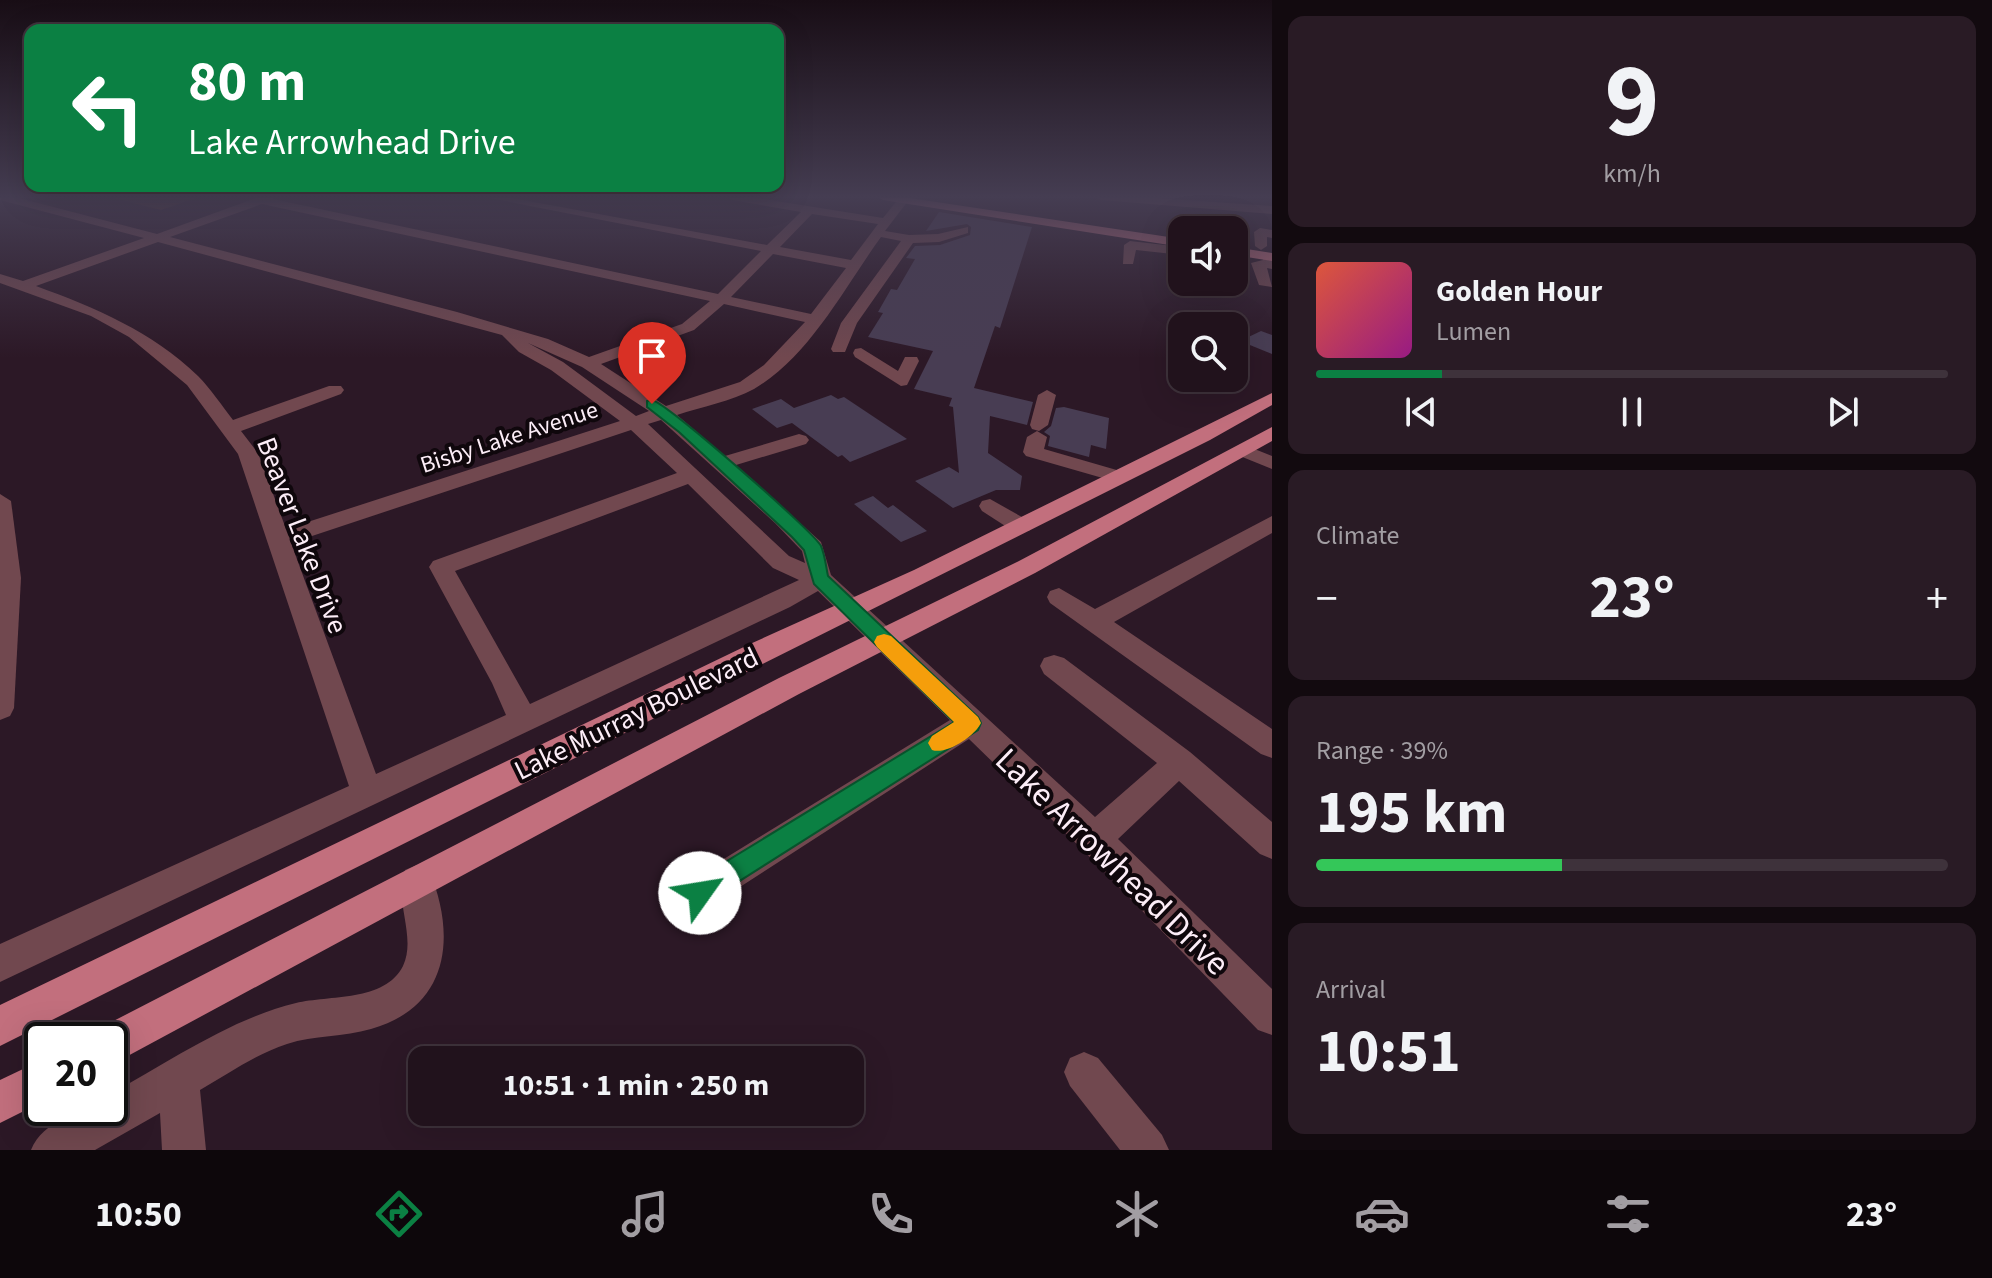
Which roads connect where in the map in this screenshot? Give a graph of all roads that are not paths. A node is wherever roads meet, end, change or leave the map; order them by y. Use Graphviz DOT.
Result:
graph roads {
  1 [pos="123,251"];
  2 [pos="206,251"];
  3 [pos="500,251"];
  4 [pos="767,251"];
  5 [pos="778,251"];
  6 [pos="864,251"];
  7 [pos="901,251"];
  8 [pos="1129,251"];
  9 [pos="1248,253"];
  10 [pos="1270,256"];
  11 [pos="1128,261"];
  12 [pos="854,265"];
  13 [pos="0,278"];
  14 [pos="24,286"];
  15 [pos="1264,286"];
  16 [pos="0,295"];
  17 [pos="720,300"];
  18 [pos="813,319"];
  19 [pos="509,334"];
  20 [pos="839,349"];
  21 [pos="861,353"];
  22 [pos="911,361"];
  23 [pos="588,363"];
  24 [pos="335,390"];
  25 [pos="1047,395"];
  26 [pos="1272,398"];
  27 [pos="665,414"];
  28 [pos="1230,419"];
  29 [pos="635,424"];
  30 [pos="230,428"];
  31 [pos="1272,433"];
  32 [pos="1203,436"];
  33 [pos="799,440"];
  34 [pos="1242,450"];
  35 [pos="722,463"];
  36 [pos="1272,463"];
  37 [pos="1206,470"];
  38 [pos="692,475"];
  39 [pos="1120,477"];
  40 [pos="0,501"];
  41 [pos="990,506"];
  42 [pos="1272,523"];
  43 [pos="1021,526"];
  44 [pos="278,539"];
  45 [pos="820,579"];
  46 [pos="1059,597"];
  47 [pos="851,609"];
  48 [pos="1094,621"];
  49 [pos="883,640"];
  50 [pos="1054,666"];
  51 [pos="0,708"];
  52 [pos="523,721"];
  53 [pos="970,723"];
  54 [pos="1272,745"];
  55 [pos="1179,762"];
  56 [pos="367,793"];
  57 [pos="1095,839"];
  58 [pos="1272,843"];
  59 [pos="417,882"];
  60 [pos="700,893"];
  61 [pos="0,963"];
  62 [pos="1272,1016"];
  63 [pos="0,1026"];
  64 [pos="128,1035"];
  65 [pos="1084,1072"];
  66 [pos="178,1079"];
  67 [pos="24,1089"];
  68 [pos="0,1102"];
  69 [pos="53,1150"];
  70 [pos="184,1150"];
  71 [pos="1147,1150"];
  1 -- 14 [label="street"];
  2 -- 19 [label="street"];
  3 -- 17 [label="street"];
  4 -- 17 [label="street"];
  5 -- 12 [label="street"];
  6 -- 12 [label="street, Bisby Lake Avenue"];
  7 -- 20 [label="street"];
  8 -- 11 [label="street"];
  9 -- 10 [label="main road"];
  10 -- 15 [label="street"];
  12 -- 18 [label="street, Bisby Lake Avenue"];
  13 -- 14 [label="street, Beaver Lake Drive"];
  14 -- 16 [label="street"];
  14 -- 30 [label="street, Beaver Lake Drive"];
  17 -- 18 [label="street"];
  17 -- 23 [label="street"];
  18 -- 27 [label="street, Bisby Lake Avenue"];
  19 -- 23 [label="street"];
  19 -- 29 [label="street"];
  21 -- 22 [label="street"];
  23 -- 27 [label="street"];
  24 -- 30 [label="street"];
  25 -- 39 [label="street"];
  26 -- 28 [label="main road, Lake Murray Boulevard"];
  27 -- 29 [label="street, Bisby Lake Avenue"];
  27 -- 35 [label="street"];
  28 -- 32 [label="main road, Lake Murray Boulevard"];
  28 -- 34 [label="main road"];
  29 -- 38 [label="street"];
  29 -- 44 [label="street, Bisby Lake Avenue"];
  30 -- 44 [label="street, Beaver Lake Drive"];
  31 -- 34 [label="main road, Lake Murray Boulevard"];
  32 -- 37 [label="main road"];
  32 -- 39 [label="main road, Lake Murray Boulevard"];
  33 -- 35 [label="street"];
  34 -- 36 [label="street"];
  34 -- 37 [label="main road, Lake Murray Boulevard"];
  35 -- 45 [label="street"];
  37 -- 49 [label="main road, Lake Murray Boulevard"];
  38 -- 45 [label="street"];
  38 -- 52 [label="street"];
  39 -- 43 [label="main road, Lake Murray Boulevard"];
  40 -- 51 [label="street"];
  41 -- 43 [label="street"];
  42 -- 48 [label="street"];
  43 -- 47 [label="main road, Lake Murray Boulevard"];
  44 -- 56 [label="street, Beaver Lake Drive"];
  45 -- 47 [label="street, Lake Arrowhead Drive"];
  45 -- 52 [label="street, Lake Murray Boulevard"];
  46 -- 48 [label="street"];
  47 -- 49 [label="street, Lake Arrowhead Drive"];
  47 -- 63 [label="main road, Lake Murray Boulevard"];
  48 -- 54 [label="street"];
  49 -- 53 [label="street, Lake Arrowhead Drive"];
  49 -- 59 [label="main road, Lake Murray Boulevard"];
  50 -- 55 [label="street"];
  52 -- 56 [label="street, Lake Murray Boulevard"];
  53 -- 57 [label="street, Lake Arrowhead Drive"];
  53 -- 60 [label="street"];
  55 -- 57 [label="street"];
  55 -- 58 [label="street"];
  56 -- 61 [label="street, Lake Murray Boulevard"];
  57 -- 62 [label="street, Lake Arrowhead Drive"];
  59 -- 64 [label="main road, Lake Murray Boulevard"];
  59 -- 66 [label="street"];
  65 -- 71 [label="street"];
  66 -- 69 [label="street"];
  66 -- 70 [label="street"];
  67 -- 68 [label="main road"];
}
